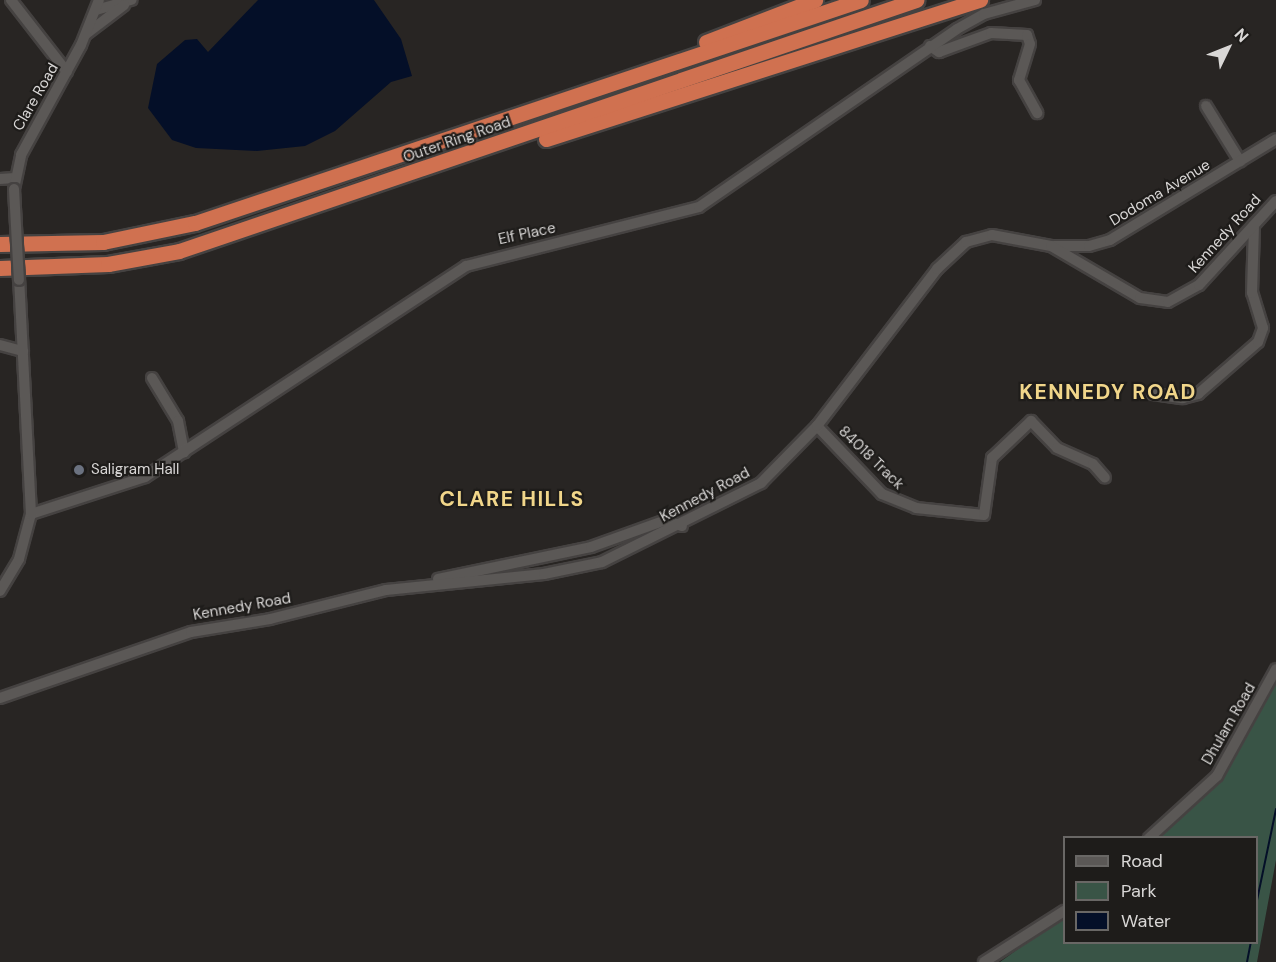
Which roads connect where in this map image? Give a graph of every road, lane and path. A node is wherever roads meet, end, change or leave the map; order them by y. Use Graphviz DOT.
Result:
graph roads {
  1 [pos="11,0"];
  2 [pos="815,0"];
  3 [pos="861,0"];
  4 [pos="916,0"];
  5 [pos="980,0"];
  6 [pos="1035,0"];
  7 [pos="99,3"];
  8 [pos="128,3"];
  9 [pos="86,34"];
  10 [pos="930,46"];
  11 [pos="661,67"];
  12 [pos="67,72"];
  13 [pos="1206,106"];
  14 [pos="1036,113"];
  15 [pos="1276,139"];
  16 [pos="1240,161"];
  17 [pos="446,163"];
  18 [pos="0,179"];
  19 [pos="15,184"];
  20 [pos="1276,201"];
  21 [pos="1254,225"];
  22 [pos="0,244"];
  23 [pos="1051,246"];
  24 [pos="0,268"];
  25 [pos="0,345"];
  26 [pos="22,351"];
  27 [pos="152,378"];
  28 [pos="1153,394"];
  29 [pos="817,426"];
  30 [pos="184,452"];
  31 [pos="1105,478"];
  32 [pos="31,514"];
  33 [pos="682,526"];
  34 [pos="429,585"];
  35 [pos="0,591"];
  36 [pos="1276,669"];
  37 [pos="0,698"];
  38 [pos="1150,836"];
  39 [pos="1063,912"];
  40 [pos="984,962"];
  1 -- 12 [label="street"];
  2 -- 11 [label="highway"];
  3 -- 11 [label="highway, Outer Ring Road"];
  4 -- 17 [label="highway, Outer Ring Road"];
  5 -- 17 [label="highway"];
  6 -- 10 [label="street, Elf Place"];
  7 -- 8 [label="street, Clare Road"];
  7 -- 9 [label="street, Clare Road"];
  8 -- 9 [label="street"];
  9 -- 12 [label="street, Clare Road"];
  10 -- 14 [label="street"];
  10 -- 30 [label="street, Elf Place"];
  11 -- 22 [label="highway, Outer Ring Road"];
  12 -- 19 [label="street, Clare Road"];
  13 -- 16 [label="street"];
  15 -- 16 [label="street, Dodoma Avenue"];
  16 -- 23 [label="street, Dodoma Avenue"];
  17 -- 24 [label="highway, Outer Ring Road"];
  18 -- 19 [label="street"];
  19 -- 26 [label="street, Clare Road, bridge"];
  20 -- 21 [label="street, Kennedy Road"];
  21 -- 23 [label="street, Kennedy Road"];
  21 -- 28 [label="street"];
  23 -- 29 [label="street, Kennedy Road"];
  25 -- 26 [label="street"];
  26 -- 32 [label="street, Clare Road"];
  27 -- 30 [label="street"];
  29 -- 31 [label="street, 84018 Track"];
  29 -- 33 [label="street, Kennedy Road"];
  30 -- 32 [label="street, Elf Place"];
  32 -- 35 [label="street, Clare Road"];
  33 -- 34 [label="street, Kennedy Road"];
  33 -- 34 [label="street"];
  34 -- 37 [label="street, Kennedy Road"];
  36 -- 38 [label="street, Dhulam Road"];
  39 -- 40 [label="street"];
}
